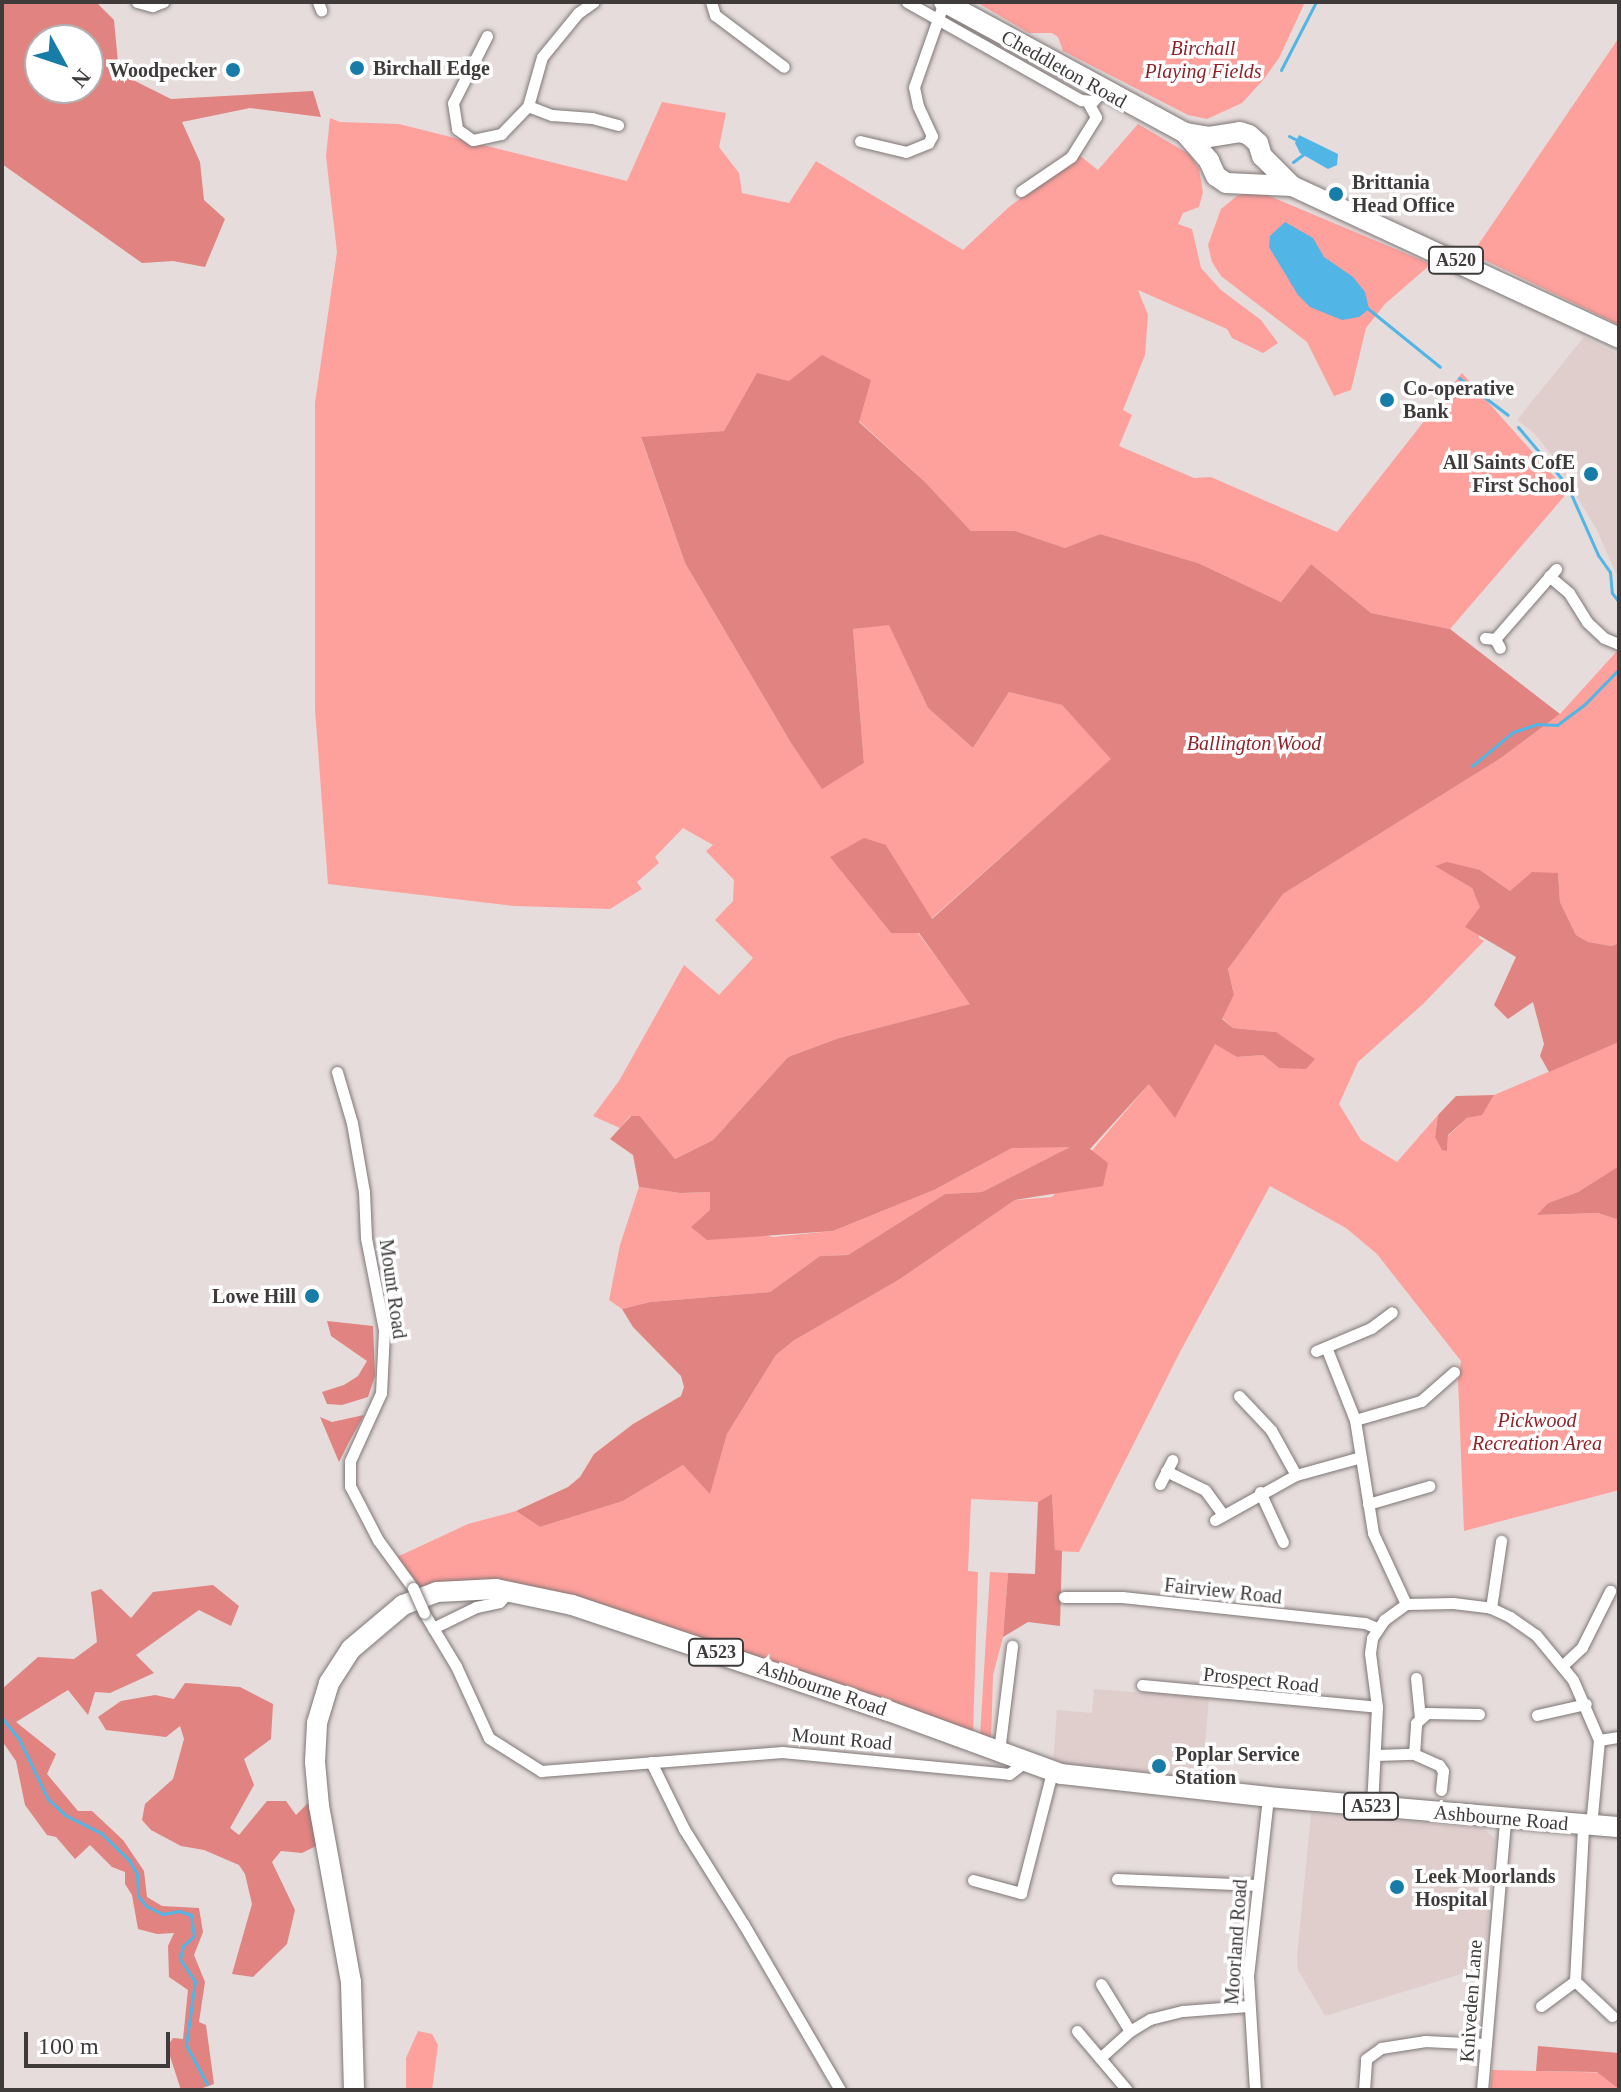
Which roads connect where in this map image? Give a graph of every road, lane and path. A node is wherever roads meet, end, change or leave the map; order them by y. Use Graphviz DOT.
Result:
graph roads {
  1 [pos="137,2"];
  2 [pos="163,2"];
  3 [pos="591,2"];
  4 [pos="711,2"];
  5 [pos="907,2"];
  6 [pos="942,9"];
  7 [pos="487,36"];
  8 [pos="784,67"];
  9 [pos="1094,96"];
  10 [pos="528,106"];
  11 [pos="618,125"];
  12 [pos="1185,133"];
  13 [pos="1220,136"];
  14 [pos="860,141"];
  15 [pos="1262,156"];
  16 [pos="1209,161"];
  17 [pos="1246,182"];
  18 [pos="1292,186"];
  19 [pos="1021,191"];
  20 [pos="1619,338"];
  21 [pos="1493,642"];
  22 [pos="1619,644"];
  23 [pos="337,1072"];
  24 [pos="1375,1309"];
  25 [pos="1454,1372"];
  26 [pos="1442,1384"];
  27 [pos="1452,1395"];
  28 [pos="1243,1405"];
  29 [pos="1355,1420"];
  30 [pos="1361,1457"];
  31 [pos="1296,1475"];
  32 [pos="1160,1484"];
  33 [pos="1421,1485"];
  34 [pos="1260,1492"];
  35 [pos="1368,1504"];
  36 [pos="1277,1538"];
  37 [pos="1487,1551"];
  38 [pos="1611,1588"];
  39 [pos="505,1596"];
  40 [pos="1064,1597"];
  41 [pos="1406,1604"];
  42 [pos="1491,1608"];
  43 [pos="433,1628"];
  44 [pos="1377,1628"];
  45 [pos="1012,1646"];
  46 [pos="1563,1665"];
  47 [pos="1416,1678"];
  48 [pos="1142,1685"];
  49 [pos="1586,1704"];
  50 [pos="1377,1707"];
  51 [pos="1537,1714"];
  52 [pos="1420,1718"];
  53 [pos="1472,1718"];
  54 [pos="1619,1737"];
  55 [pos="1599,1740"];
  56 [pos="999,1751"];
  57 [pos="1414,1754"];
  58 [pos="1376,1755"];
  59 [pos="651,1762"];
  60 [pos="1025,1762"];
  61 [pos="1052,1772"];
  62 [pos="1441,1790"];
  63 [pos="1268,1797"];
  64 [pos="1372,1806"];
  65 [pos="1505,1819"];
  66 [pos="1587,1826"];
  67 [pos="1619,1827"];
  68 [pos="1115,1879"];
  69 [pos="973,1880"];
  70 [pos="1257,1885"];
  71 [pos="1575,1981"];
  72 [pos="1101,1984"];
  73 [pos="1248,2006"];
  74 [pos="1541,2006"];
  75 [pos="1612,2016"];
  76 [pos="1077,2031"];
  77 [pos="1130,2031"];
  78 [pos="1486,2044"];
  79 [pos="1100,2058"];
  80 [pos="354,2090"];
  81 [pos="840,2090"];
  82 [pos="1127,2090"];
  83 [pos="1255,2090"];
  84 [pos="1364,2090"];
  85 [pos="1482,2090"];
  1 -- 2 [label="street"];
  3 -- 10 [label="street"];
  4 -- 8 [label="street"];
  5 -- 6 [label="street"];
  6 -- 9 [label="highway, Cheddleton Road"];
  6 -- 14 [label="street"];
  7 -- 10 [label="street"];
  9 -- 12 [label="highway, Cheddleton Road"];
  9 -- 19 [label="street"];
  10 -- 11 [label="street"];
  12 -- 13 [label="highway, Cheddleton Road"];
  12 -- 16 [label="highway, Cheddleton Road"];
  13 -- 15 [label="highway, Cheddleton Road"];
  13 -- 16 [label="highway"];
  15 -- 17 [label="highway"];
  15 -- 18 [label="highway, Cheddleton Road / A520"];
  16 -- 17 [label="highway, Cheddleton Road"];
  17 -- 18 [label="highway, Cheddleton Road / A520"];
  18 -- 20 [label="highway, Cheddleton Road / A520"];
  21 -- 22 [label="street"];
  23 -- 43 [label="street, Mount Road, bridge"];
  24 -- 29 [label="street"];
  25 -- 26 [label="street"];
  26 -- 27 [label="street"];
  26 -- 29 [label="street"];
  28 -- 31 [label="street"];
  29 -- 30 [label="street"];
  30 -- 31 [label="street"];
  30 -- 35 [label="street"];
  31 -- 34 [label="street"];
  32 -- 34 [label="street"];
  33 -- 35 [label="street"];
  34 -- 36 [label="street"];
  35 -- 41 [label="street"];
  37 -- 42 [label="street"];
  38 -- 46 [label="street"];
  39 -- 43 [label="street"];
  39 -- 56 [label="highway, Ashbourne Road / A523"];
  39 -- 80 [label="highway, Ashbourne Road / A523"];
  40 -- 44 [label="street, Fairview Road"];
  41 -- 42 [label="street"];
  41 -- 44 [label="street"];
  42 -- 46 [label="street"];
  43 -- 59 [label="street, Mount Road"];
  44 -- 50 [label="street"];
  45 -- 56 [label="street"];
  46 -- 49 [label="street"];
  47 -- 52 [label="street"];
  48 -- 50 [label="street, Prospect Road"];
  49 -- 51 [label="street"];
  49 -- 55 [label="street"];
  50 -- 58 [label="street"];
  52 -- 53 [label="street"];
  52 -- 57 [label="street"];
  54 -- 55 [label="street"];
  55 -- 66 [label="street"];
  56 -- 60 [label="highway, Ashbourne Road / A523"];
  57 -- 58 [label="street"];
  57 -- 62 [label="street"];
  58 -- 64 [label="street"];
  59 -- 60 [label="street, Mount Road"];
  59 -- 81 [label="street"];
  60 -- 61 [label="highway, Ashbourne Road / A523"];
  61 -- 63 [label="highway, Ashbourne Road / A523"];
  61 -- 69 [label="street"];
  63 -- 64 [label="highway, Ashbourne Road / A523"];
  63 -- 70 [label="street, Moorland Road"];
  64 -- 65 [label="highway, Ashbourne Road / A523"];
  65 -- 66 [label="highway, Ashbourne Road / A523"];
  65 -- 78 [label="street, Kniveden Lane"];
  66 -- 67 [label="highway, Ashbourne Road / A523"];
  66 -- 71 [label="street"];
  68 -- 70 [label="street"];
  70 -- 73 [label="street, Moorland Road"];
  71 -- 74 [label="street"];
  71 -- 75 [label="street"];
  72 -- 77 [label="street"];
  73 -- 77 [label="street"];
  73 -- 83 [label="street, Moorland Road"];
  76 -- 79 [label="street"];
  77 -- 79 [label="street"];
  78 -- 84 [label="street"];
  78 -- 85 [label="street, Kniveden Lane"];
  79 -- 82 [label="street"];
}
